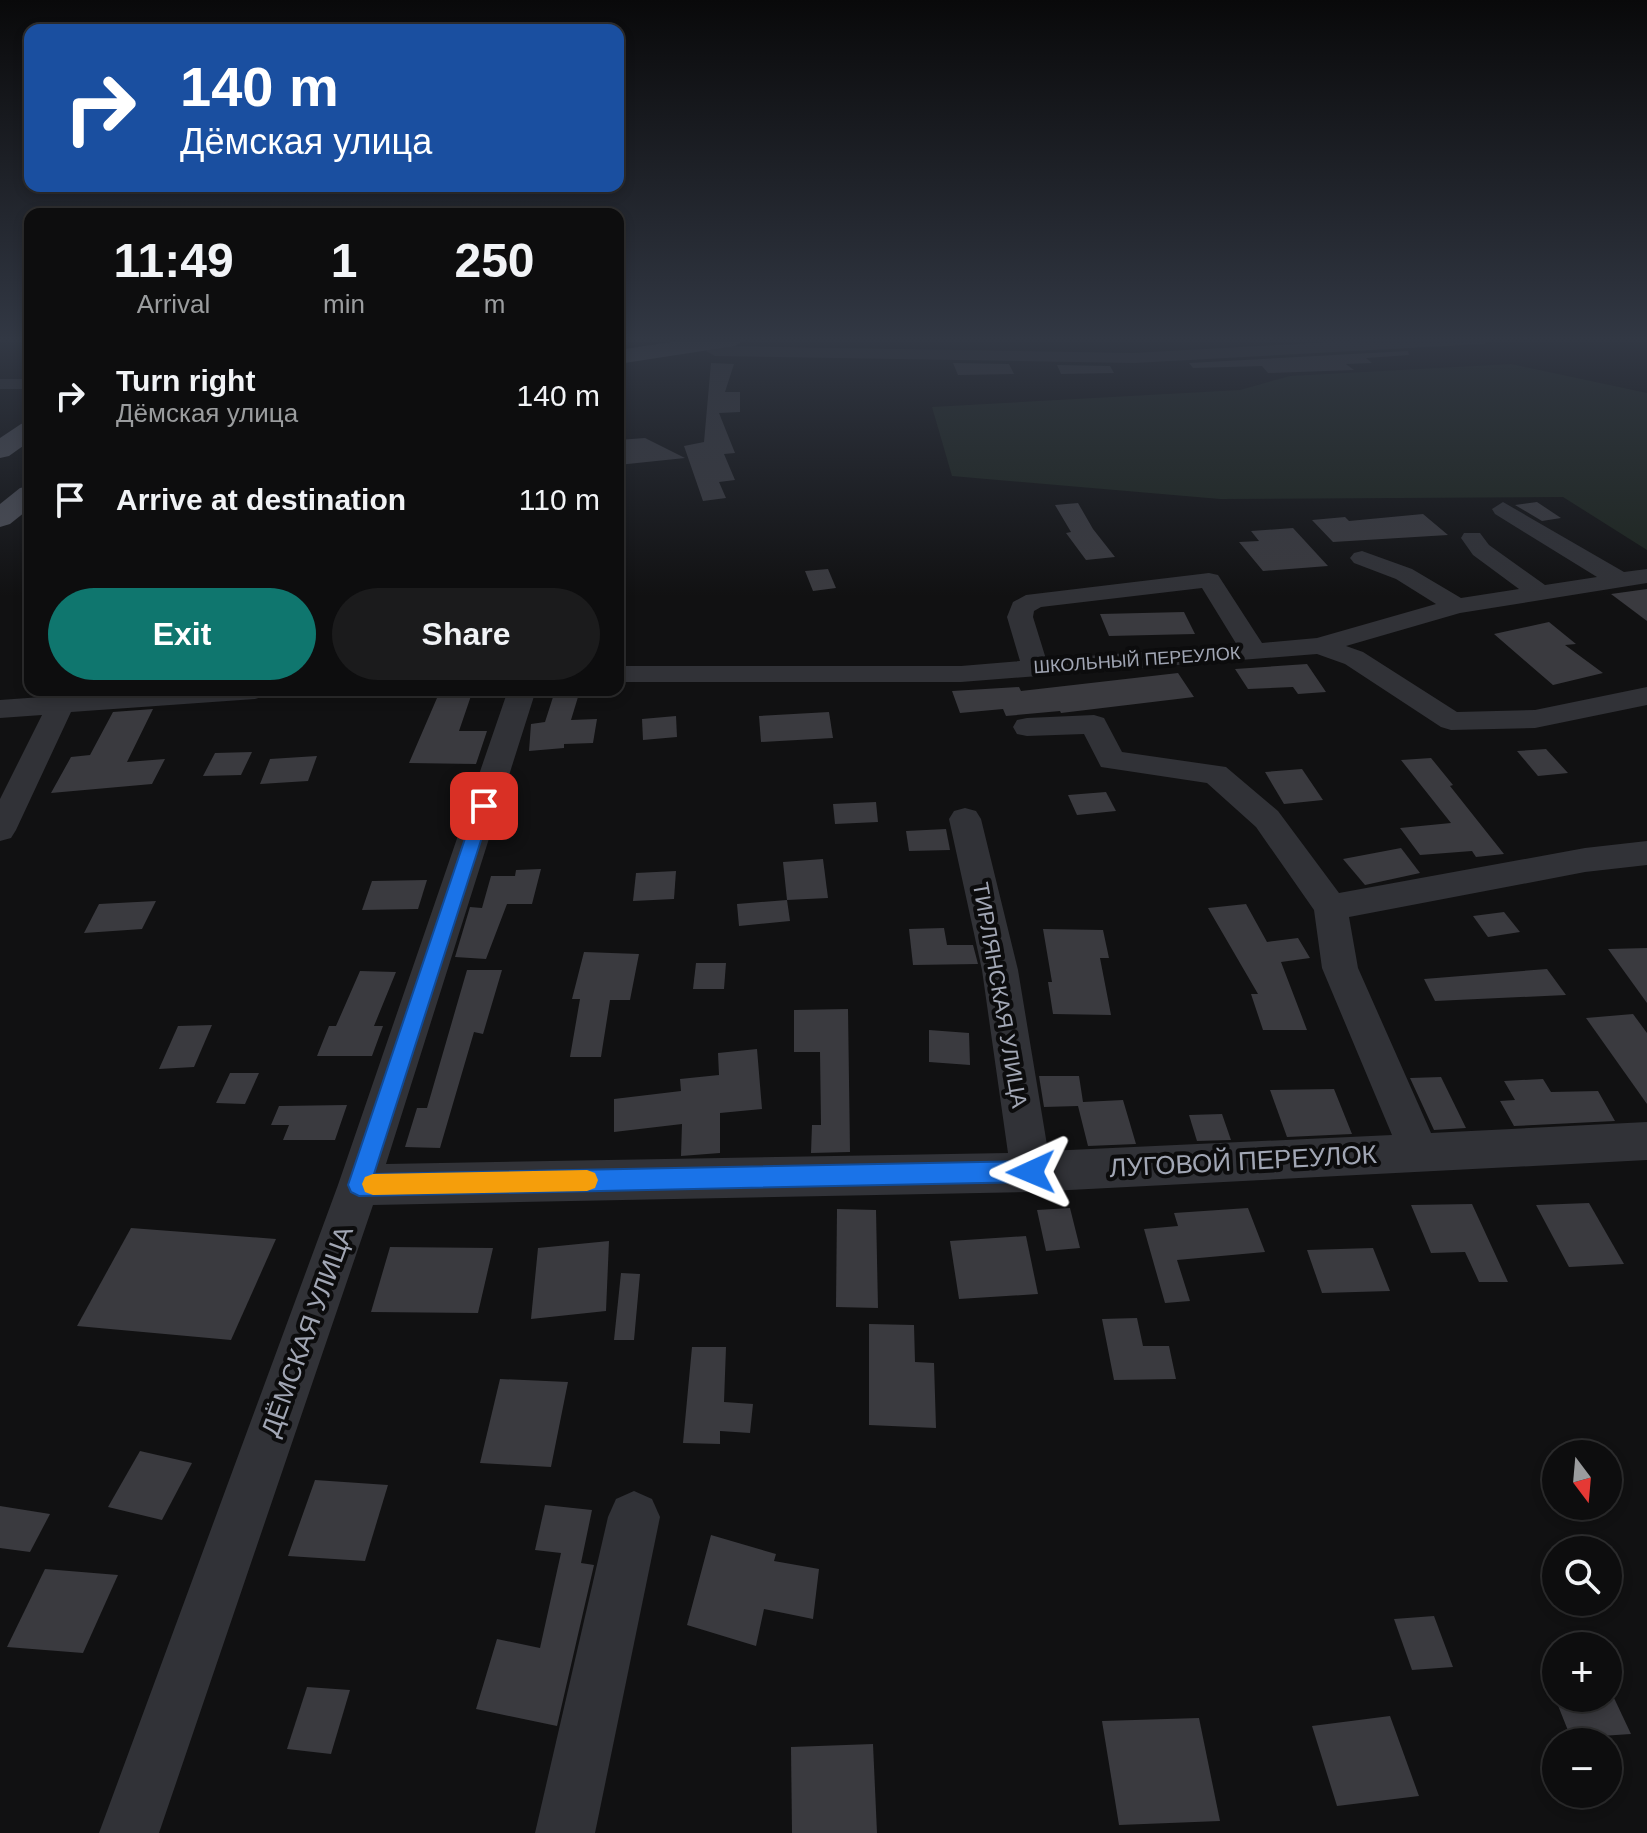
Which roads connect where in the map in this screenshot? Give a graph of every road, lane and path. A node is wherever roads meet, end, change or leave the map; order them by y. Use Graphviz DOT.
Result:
graph roads {
  1 [pos="24,433"];
  2 [pos="0,450"];
  3 [pos="24,499"];
  4 [pos="24,508"];
  5 [pos="1503,509"];
  6 [pos="0,518"];
  7 [pos="0,524"];
  8 [pos="1472,538"];
  9 [pos="1362,558"];
  10 [pos="1647,576"];
  11 [pos="1619,580"];
  12 [pos="1540,593"];
  13 [pos="1457,606"];
  14 [pos="1319,646"];
  15 [pos="1254,651"];
  16 [pos="1035,668"];
  17 [pos="624,674"];
  18 [pos="177,696"];
  19 [pos="520,696"];
  20 [pos="1647,696"];
  21 [pos="61,705"];
  22 [pos="0,709"];
  23 [pos="1027,727"];
  24 [pos="965,819"];
  25 [pos="0,830"];
  26 [pos="1647,853"];
  27 [pos="1331,907"];
  28 [pos="1647,1141"];
  29 [pos="1419,1151"];
  30 [pos="1031,1172"];
  31 [pos="359,1185"];
  32 [pos="634,1517"];
  33 [pos="129,1833"];
  34 [pos="565,1833"];
  1 -- 2 [label="main road"];
  3 -- 6 [label="main road"];
  4 -- 7 [label="main road"];
  5 -- 11 [label="street"];
  8 -- 12 [label="street"];
  9 -- 13 [label="street"];
  10 -- 11 [label="street, ШКОЛЬНЫЙ ПЕРЕУЛОК"];
  11 -- 12 [label="street, ШКОЛЬНЫЙ ПЕРЕУЛОК"];
  12 -- 13 [label="street, ШКОЛЬНЫЙ ПЕРЕУЛОК"];
  13 -- 14 [label="street, ШКОЛЬНЫЙ ПЕРЕУЛОК"];
  14 -- 15 [label="street, ШКОЛЬНЫЙ ПЕРЕУЛОК"];
  14 -- 20 [label="street"];
  15 -- 16 [label="street, ШКОЛЬНЫЙ ПЕРЕУЛОК"];
  15 -- 16 [label="street"];
  16 -- 17 [label="street, ШКОЛЬНЫЙ ПЕРЕУЛОК"];
  18 -- 21 [label="street"];
  19 -- 31 [label="street, ДЁМСКАЯ УЛИЦА"];
  21 -- 22 [label="street"];
  21 -- 25 [label="street"];
  23 -- 27 [label="street"];
  24 -- 30 [label="street, ТИРЛЯНСКАЯ УЛИЦА"];
  26 -- 27 [label="street"];
  27 -- 29 [label="street"];
  28 -- 29 [label="street, ЛУГОВОЙ ПЕРЕУЛОК"];
  29 -- 30 [label="street, ЛУГОВОЙ ПЕРЕУЛОК"];
  30 -- 31 [label="street, ЛУГОВОЙ ПЕРЕУЛОК"];
  31 -- 33 [label="street, ДЁМСКАЯ УЛИЦА"];
  32 -- 34 [label="street"];
}
